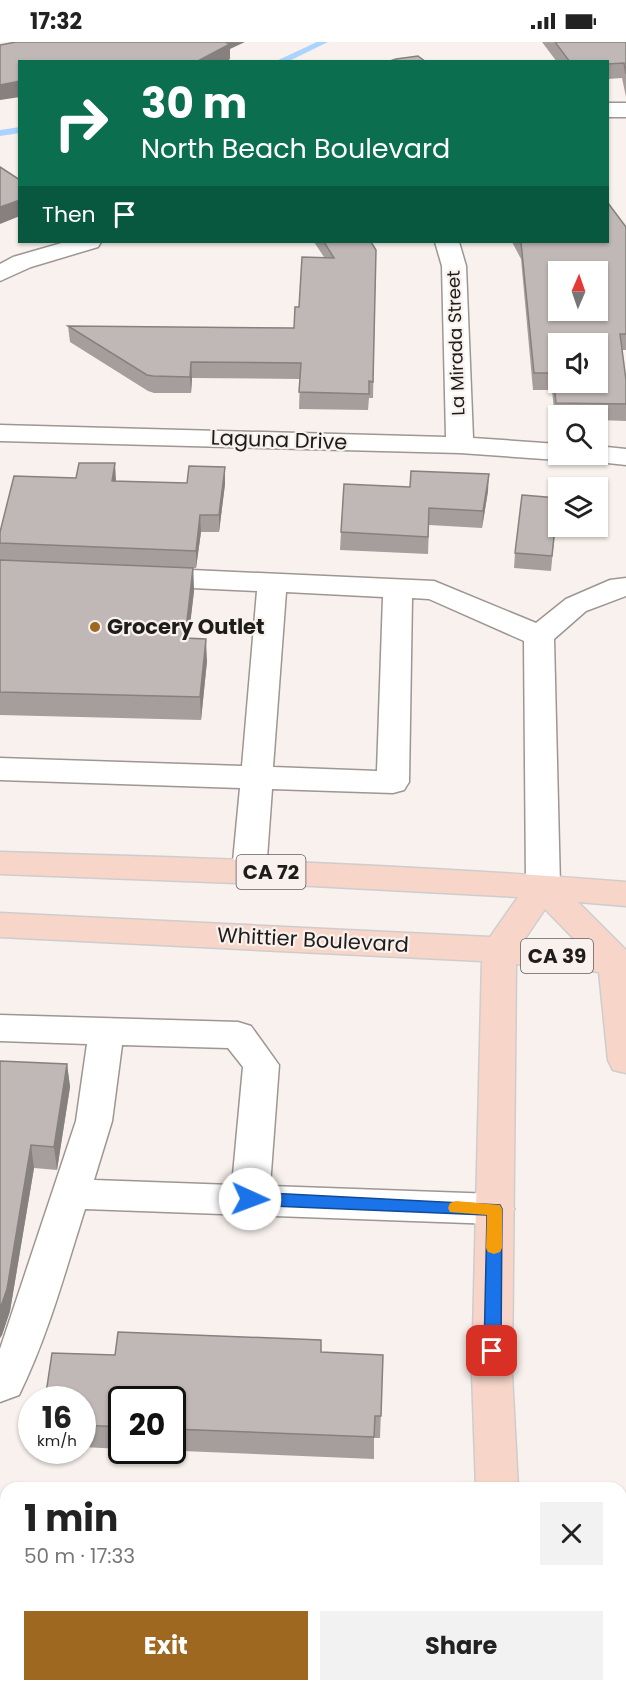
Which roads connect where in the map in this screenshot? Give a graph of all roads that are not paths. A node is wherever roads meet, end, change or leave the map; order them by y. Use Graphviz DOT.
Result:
graph roads {
  1 [pos="609,110"];
  2 [pos="626,110"];
  3 [pos="86,243"];
  4 [pos="447,243"];
  5 [pos="0,274"];
  6 [pos="0,433"];
  7 [pos="460,445"];
  8 [pos="548,451"];
  9 [pos="608,456"];
  10 [pos="626,457"];
  11 [pos="118,576"];
  12 [pos="272,583"];
  13 [pos="626,587"];
  14 [pos="398,588"];
  15 [pos="539,636"];
  16 [pos="0,769"];
  17 [pos="257,776"];
  18 [pos="0,863"];
  19 [pos="249,872"];
  20 [pos="543,886"];
  21 [pos="626,894"];
  22 [pos="0,925"];
  23 [pos="499,950"];
  24 [pos="620,962"];
  25 [pos="0,1028"];
  26 [pos="106,1031"];
  27 [pos="626,1060"];
  28 [pos="71,1194"];
  29 [pos="250,1199"];
  30 [pos="495,1209"];
  31 [pos="0,1385"];
  32 [pos="497,1482"];
  1 -- 2 [label="street"];
  3 -- 5 [label="street"];
  4 -- 7 [label="street, La Mirada Street"];
  6 -- 7 [label="street, Laguna Drive"];
  7 -- 8 [label="street, Laguna Drive"];
  9 -- 10 [label="street"];
  11 -- 12 [label="street"];
  12 -- 14 [label="street"];
  12 -- 17 [label="street"];
  13 -- 15 [label="street"];
  14 -- 15 [label="street"];
  14 -- 17 [label="street"];
  15 -- 20 [label="street"];
  16 -- 17 [label="street"];
  17 -- 19 [label="street"];
  18 -- 19 [label="main road, CA 72"];
  19 -- 20 [label="main road, CA 72"];
  20 -- 21 [label="main road"];
  20 -- 23 [label="main road, CA 39"];
  20 -- 24 [label="main road"];
  22 -- 23 [label="main road, Whittier Boulevard"];
  23 -- 24 [label="main road, Whittier Boulevard / CA 39"];
  23 -- 30 [label="main road, CA 39"];
  24 -- 27 [label="main road, CA 39"];
  25 -- 26 [label="street"];
  26 -- 28 [label="street"];
  26 -- 29 [label="street"];
  28 -- 29 [label="street"];
  28 -- 31 [label="street"];
  29 -- 30 [label="street"];
  30 -- 32 [label="main road, CA 39"];
}
